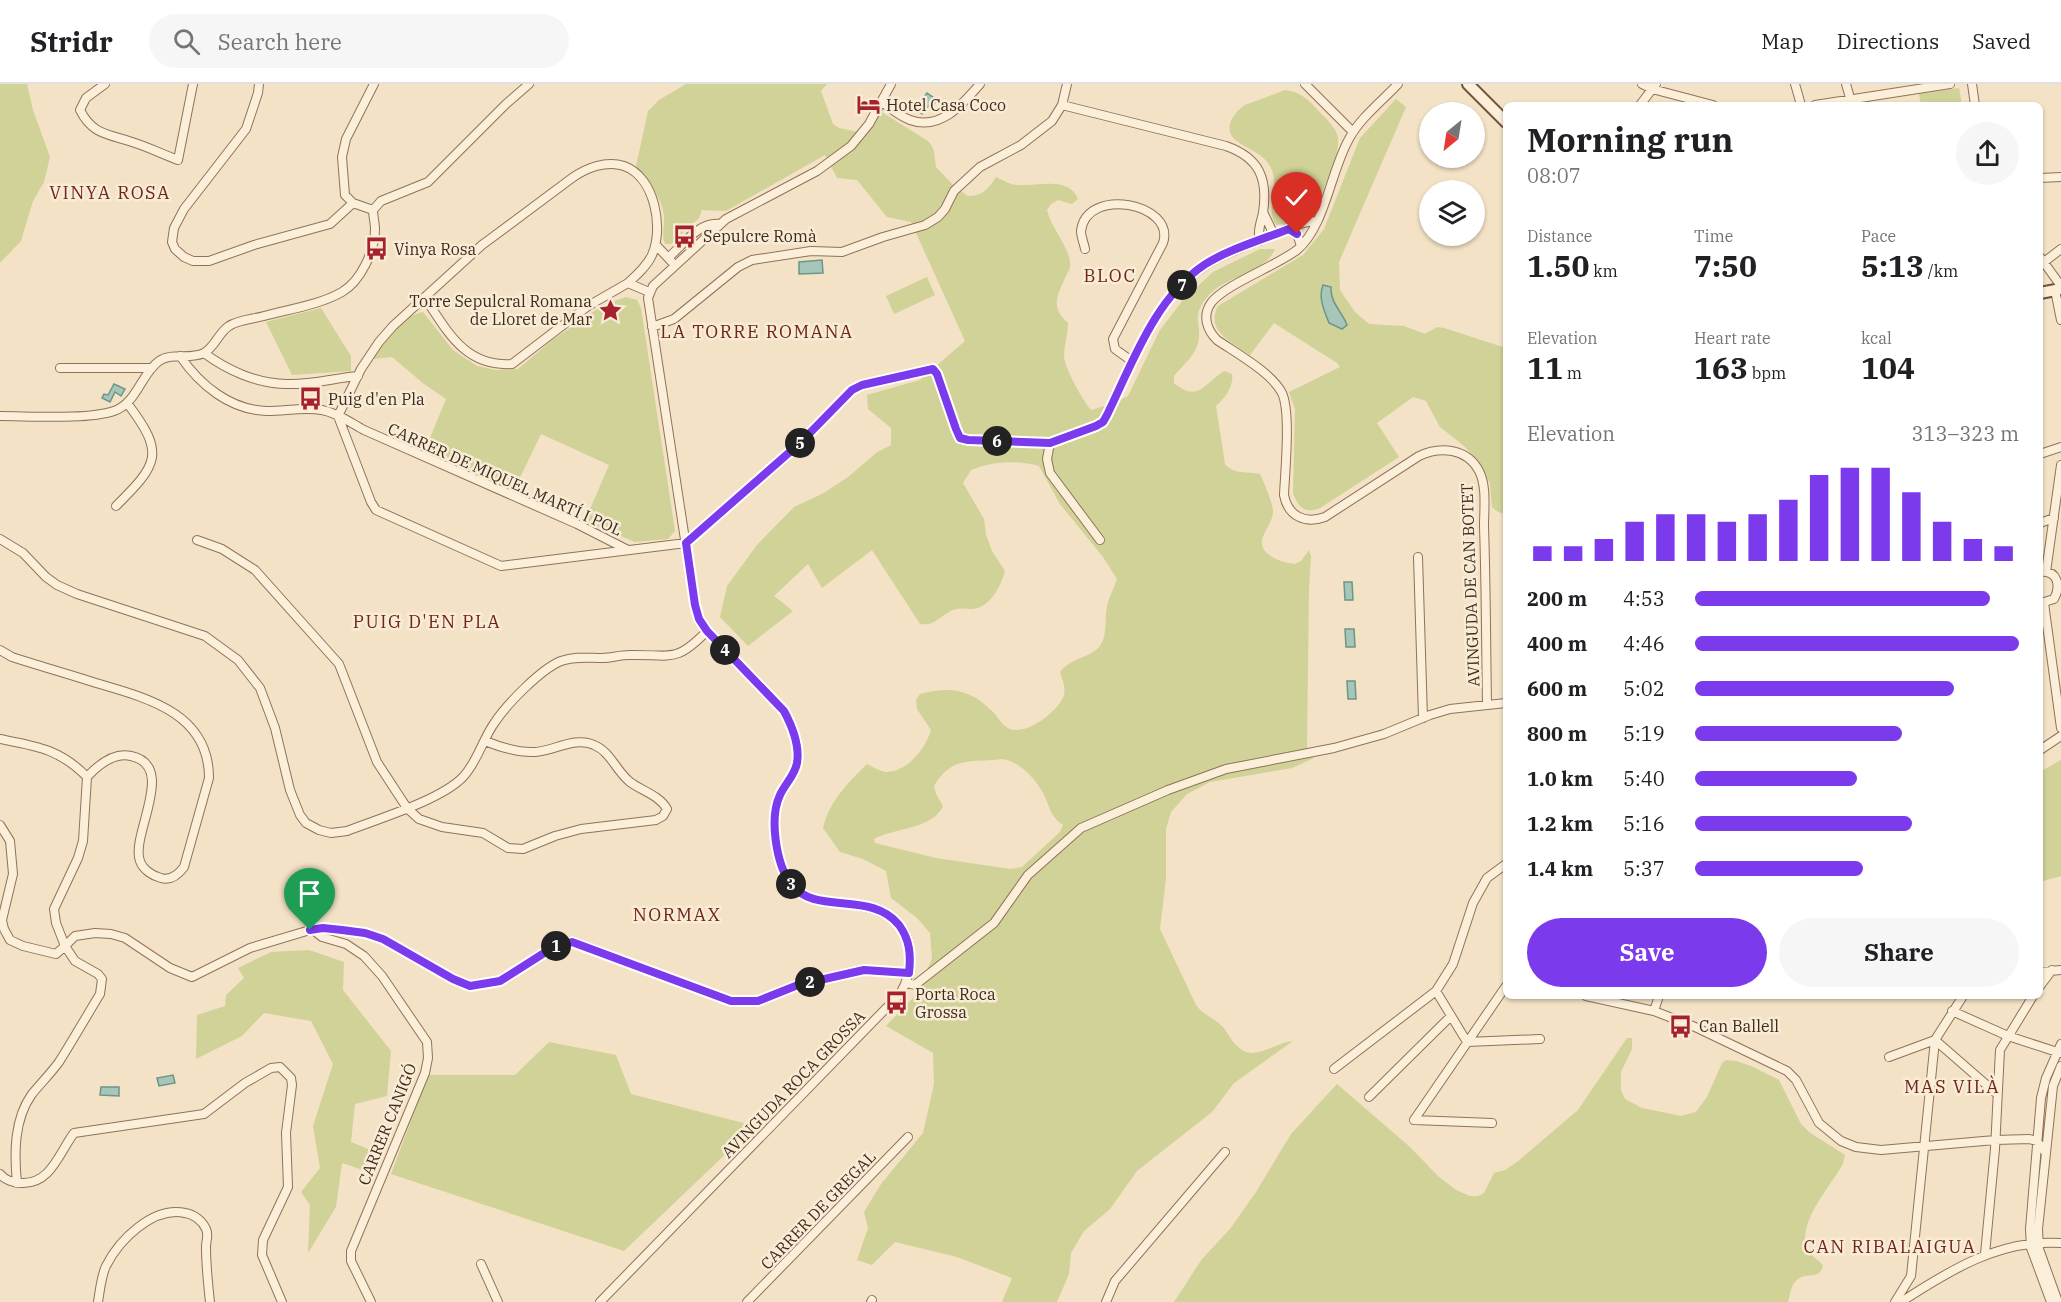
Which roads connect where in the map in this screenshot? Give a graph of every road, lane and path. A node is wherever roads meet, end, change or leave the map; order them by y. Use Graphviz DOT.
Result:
graph roads {
  1 [pos="105,84"];
  2 [pos="193,84"];
  3 [pos="259,84"];
  4 [pos="374,84"];
  5 [pos="529,84"];
  6 [pos="891,84"];
  7 [pos="980,84"];
  8 [pos="1067,84"];
  9 [pos="1305,84"];
  10 [pos="1398,84"];
  11 [pos="1468,84"];
  12 [pos="1476,84"];
  13 [pos="1642,84"];
  14 [pos="1795,84"];
  15 [pos="1846,84"];
  16 [pos="1948,84"];
  17 [pos="1972,84"];
  18 [pos="1654,86"];
  19 [pos="1850,98"];
  20 [pos="882,102"];
  21 [pos="1642,102"];
  22 [pos="1704,102"];
  23 [pos="1801,102"];
  24 [pos="1830,102"];
  25 [pos="1975,102"];
  26 [pos="1062,105"];
  27 [pos="1503,110"];
  28 [pos="1503,119"];
  29 [pos="1353,132"];
  30 [pos="2061,177"];
  31 [pos="2043,178"];
  32 [pos="353,203"];
  33 [pos="373,210"];
  34 [pos="1263,210"];
  35 [pos="1316,221"];
  36 [pos="720,224"];
  37 [pos="1289,229"];
  38 [pos="1312,229"];
  39 [pos="1274,235"];
  40 [pos="1260,241"];
  41 [pos="656,245"];
  42 [pos="1301,246"];
  43 [pos="1085,249"];
  44 [pos="2061,249"];
  45 [pos="668,258"];
  46 [pos="2043,258"];
  47 [pos="2043,261"];
  48 [pos="674,265"];
  49 [pos="628,283"];
  50 [pos="2043,288"];
  51 [pos="2060,288"];
  52 [pos="649,292"];
  53 [pos="2043,292"];
  54 [pos="425,298"];
  55 [pos="2061,320"];
  56 [pos="652,327"];
  57 [pos="204,353"];
  58 [pos="180,356"];
  59 [pos="1133,362"];
  60 [pos="60,368"];
  61 [pos="152,368"];
  62 [pos="358,376"];
  63 [pos="127,403"];
  64 [pos="0,416"];
  65 [pos="338,416"];
  66 [pos="1050,443"];
  67 [pos="2061,447"];
  68 [pos="2043,453"];
  69 [pos="2061,465"];
  70 [pos="116,506"];
  71 [pos="2054,518"];
  72 [pos="2043,522"];
  73 [pos="0,539"];
  74 [pos="197,540"];
  75 [pos="1100,540"];
  76 [pos="686,543"];
  77 [pos="629,550"];
  78 [pos="1418,557"];
  79 [pos="2043,572"];
  80 [pos="2060,583"];
  81 [pos="2043,603"];
  82 [pos="2043,610"];
  83 [pos="707,631"];
  84 [pos="0,650"];
  85 [pos="1503,703"];
  86 [pos="1487,705"];
  87 [pos="1423,718"];
  88 [pos="2061,728"];
  89 [pos="2061,736"];
  90 [pos="0,740"];
  91 [pos="485,741"];
  92 [pos="2043,748"];
  93 [pos="87,777"];
  94 [pos="407,808"];
  95 [pos="0,825"];
  96 [pos="1503,866"];
  97 [pos="312,930"];
  98 [pos="65,946"];
  99 [pos="2057,970"];
  100 [pos="909,973"];
  101 [pos="906,983"];
  102 [pos="2043,983"];
  103 [pos="1503,990"];
  104 [pos="1436,991"];
  105 [pos="1600,999"];
  106 [pos="1658,999"];
  107 [pos="1961,999"];
  108 [pos="2031,999"];
  109 [pos="1654,1011"];
  110 [pos="1952,1011"];
  111 [pos="1451,1016"];
  112 [pos="2008,1036"];
  113 [pos="1540,1039"];
  114 [pos="1935,1040"];
  115 [pos="1467,1042"];
  116 [pos="2061,1044"];
  117 [pos="2059,1053"];
  118 [pos="1889,1057"];
  119 [pos="2061,1066"];
  120 [pos="1334,1069"];
  121 [pos="1997,1094"];
  122 [pos="1369,1097"];
  123 [pos="2041,1098"];
  124 [pos="2050,1110"];
  125 [pos="2061,1111"];
  126 [pos="1492,1123"];
  127 [pos="908,1137"];
  128 [pos="1995,1140"];
  129 [pos="2037,1141"];
  130 [pos="1925,1145"];
  131 [pos="1225,1152"];
  132 [pos="2045,1152"];
  133 [pos="0,1174"];
  134 [pos="17,1183"];
  135 [pos="2034,1243"];
  136 [pos="2061,1243"];
  137 [pos="1985,1254"];
  138 [pos="481,1264"];
  139 [pos="1911,1276"];
  140 [pos="1923,1288"];
  141 [pos="98,1302"];
  142 [pos="210,1302"];
  143 [pos="282,1302"];
  144 [pos="371,1302"];
  145 [pos="498,1302"];
  146 [pos="600,1302"];
  147 [pos="748,1302"];
  148 [pos="1106,1302"];
  149 [pos="1895,1302"];
  150 [pos="1901,1302"];
  151 [pos="2051,1302"];
  152 [pos="2058,1302"];
  1 -- 2 [label="street"];
  3 -- 32 [label="street"];
  4 -- 32 [label="street"];
  5 -- 33 [label="street"];
  6 -- 20 [label="street"];
  7 -- 20 [label="street"];
  8 -- 26 [label="street"];
  9 -- 29 [label="street"];
  10 -- 29 [label="street, AVINGUDA DE CAN BOTET"];
  11 -- 28 [label="main road"];
  12 -- 27 [label="main road"];
  13 -- 18 [label="street"];
  14 -- 23 [label="street"];
  15 -- 19 [label="street"];
  16 -- 19 [label="street"];
  17 -- 25 [label="street"];
  18 -- 21 [label="street"];
  18 -- 22 [label="street"];
  19 -- 24 [label="street"];
  20 -- 36 [label="street"];
  26 -- 34 [label="street"];
  26 -- 56 [label="street"];
  29 -- 35 [label="street, AVINGUDA DE CAN BOTET"];
  30 -- 31 [label="street"];
  32 -- 33 [label="street"];
  33 -- 57 [label="street"];
  34 -- 39 [label="street"];
  34 -- 40 [label="street"];
  35 -- 37 [label="street"];
  35 -- 38 [label="street, AVINGUDA DE CAN BOTET"];
  36 -- 45 [label="street"];
  36 -- 48 [label="street"];
  37 -- 38 [label="street"];
  37 -- 39 [label="street"];
  37 -- 42 [label="street"];
  38 -- 42 [label="street, AVINGUDA DE CAN BOTET"];
  39 -- 40 [label="street"];
  40 -- 59 [label="street"];
  41 -- 45 [label="street"];
  41 -- 49 [label="street"];
  41 -- 54 [label="street"];
  42 -- 86 [label="street, AVINGUDA DE CAN BOTET"];
  43 -- 59 [label="street"];
  44 -- 46 [label="street"];
  45 -- 48 [label="street"];
  47 -- 51 [label="street"];
  48 -- 52 [label="street"];
  49 -- 52 [label="street"];
  49 -- 54 [label="street"];
  50 -- 51 [label="main road"];
  51 -- 53 [label="main road"];
  51 -- 55 [label="street"];
  52 -- 56 [label="street, AVINGUDA ROCA GROSSA"];
  54 -- 62 [label="street"];
  56 -- 76 [label="street, AVINGUDA ROCA GROSSA"];
  57 -- 58 [label="street"];
  57 -- 62 [label="street"];
  58 -- 61 [label="street"];
  58 -- 65 [label="street, CARRER DE MIQUEL MARTÍ I POL"];
  59 -- 66 [label="street"];
  60 -- 61 [label="street"];
  61 -- 63 [label="street"];
  62 -- 65 [label="street"];
  63 -- 64 [label="street"];
  63 -- 70 [label="street"];
  65 -- 77 [label="street, CARRER DE MIQUEL MARTÍ I POL"];
  65 -- 77 [label="street"];
  66 -- 75 [label="street"];
  66 -- 76 [label="street"];
  67 -- 68 [label="street"];
  69 -- 71 [label="street"];
  71 -- 72 [label="street"];
  71 -- 79 [label="street"];
  73 -- 94 [label="street"];
  74 -- 94 [label="street"];
  76 -- 77 [label="street"];
  76 -- 83 [label="street, AVINGUDA ROCA GROSSA"];
  78 -- 87 [label="street"];
  79 -- 80 [label="street"];
  80 -- 81 [label="street"];
  82 -- 88 [label="street"];
  83 -- 91 [label="street"];
  83 -- 100 [label="street, AVINGUDA ROCA GROSSA"];
  84 -- 93 [label="street"];
  85 -- 86 [label="street"];
  86 -- 87 [label="street"];
  87 -- 101 [label="street"];
  89 -- 92 [label="street"];
  90 -- 93 [label="street"];
  91 -- 94 [label="street"];
  91 -- 94 [label="street"];
  93 -- 98 [label="street"];
  95 -- 98 [label="street"];
  96 -- 104 [label="street"];
  97 -- 98 [label="street"];
  97 -- 100 [label="street"];
  97 -- 144 [label="street, CARRER CANIGÓ"];
  98 -- 134 [label="street"];
  99 -- 102 [label="street"];
  100 -- 101 [label="street, AVINGUDA ROCA GROSSA"];
  101 -- 146 [label="street, AVINGUDA ROCA GROSSA"];
  103 -- 115 [label="street"];
  104 -- 111 [label="street"];
  104 -- 120 [label="street"];
  105 -- 109 [label="street"];
  106 -- 109 [label="street"];
  107 -- 110 [label="street"];
  108 -- 112 [label="street"];
  109 -- 130 [label="street"];
  110 -- 112 [label="street"];
  110 -- 114 [label="street"];
  111 -- 115 [label="street"];
  111 -- 122 [label="street"];
  112 -- 117 [label="street"];
  112 -- 121 [label="street"];
  113 -- 115 [label="street"];
  114 -- 118 [label="street"];
  114 -- 121 [label="street"];
  114 -- 130 [label="street"];
  115 -- 126 [label="street"];
  116 -- 117 [label="street"];
  117 -- 123 [label="street"];
  119 -- 124 [label="street"];
  121 -- 128 [label="street"];
  123 -- 124 [label="street"];
  123 -- 129 [label="street"];
  124 -- 125 [label="street"];
  124 -- 132 [label="street"];
  127 -- 147 [label="street, CARRER DE GREGAL"];
  128 -- 129 [label="street"];
  128 -- 130 [label="street"];
  128 -- 137 [label="street"];
  129 -- 132 [label="street"];
  129 -- 135 [label="street"];
  130 -- 139 [label="street"];
  131 -- 148 [label="street"];
  132 -- 135 [label="street"];
  133 -- 134 [label="street"];
  134 -- 143 [label="street"];
  135 -- 136 [label="street"];
  135 -- 137 [label="street"];
  135 -- 151 [label="street"];
  135 -- 152 [label="street"];
  137 -- 140 [label="street"];
  138 -- 145 [label="street"];
  139 -- 140 [label="street"];
  139 -- 149 [label="street"];
  140 -- 150 [label="street"];
  141 -- 142 [label="street"];
}
